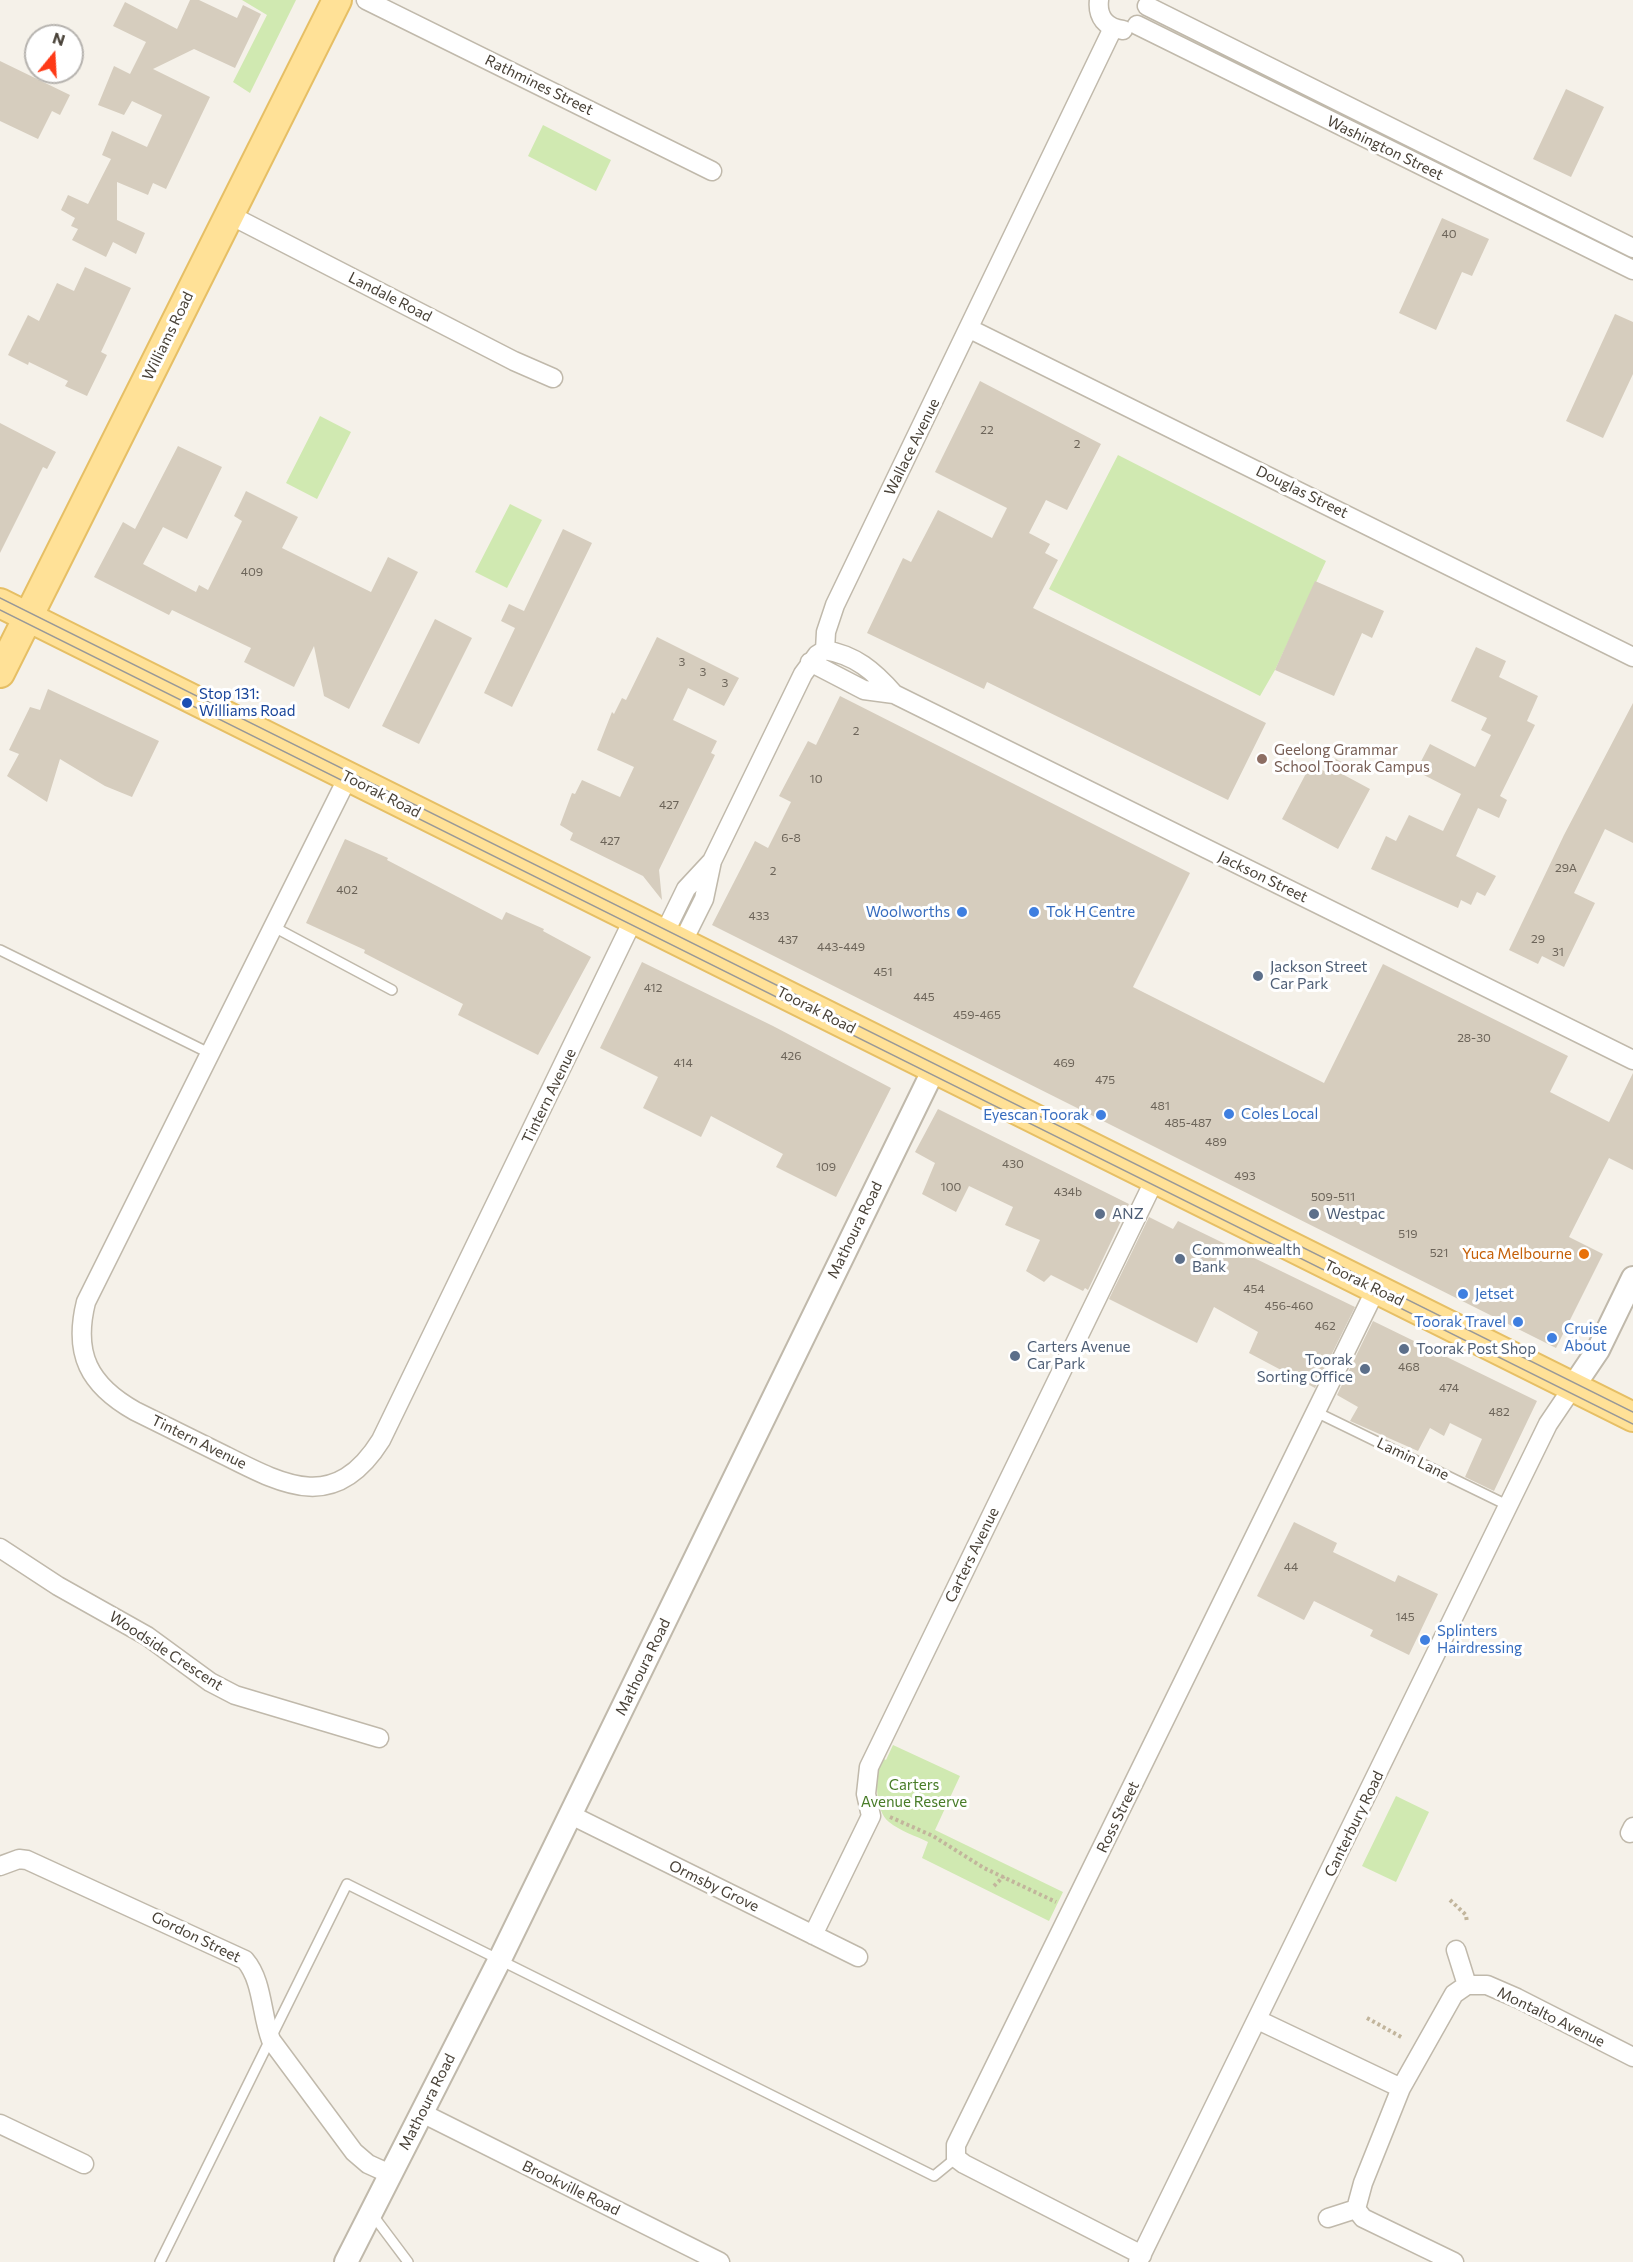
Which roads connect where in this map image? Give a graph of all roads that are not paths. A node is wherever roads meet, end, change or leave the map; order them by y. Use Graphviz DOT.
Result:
graph roads {
  1 [pos="337,0"];
  2 [pos="366,0"];
  3 [pos="1094,2"];
  4 [pos="1147,3"];
  5 [pos="1137,25"];
  6 [pos="1113,28"];
  7 [pos="712,171"];
  8 [pos="228,214"];
  9 [pos="1633,248"];
  10 [pos="1633,270"];
  11 [pos="970,329"];
  12 [pos="553,378"];
  13 [pos="0,603"];
  14 [pos="28,617"];
  15 [pos="825,650"];
  16 [pos="1633,657"];
  17 [pos="810,662"];
  18 [pos="0,673"];
  19 [pos="894,694"];
  20 [pos="348,777"];
  21 [pos="633,920"];
  22 [pos="272,927"];
  23 [pos="673,938"];
  24 [pos="0,950"];
  25 [pos="392,990"];
  26 [pos="209,1053"];
  27 [pos="1633,1060"];
  28 [pos="934,1069"];
  29 [pos="1155,1179"];
  30 [pos="1633,1278"];
  31 [pos="1376,1289"];
  32 [pos="1573,1387"];
  33 [pos="1316,1412"];
  34 [pos="1633,1417"];
  35 [pos="1509,1506"];
  36 [pos="0,1548"];
  37 [pos="379,1738"];
  38 [pos="571,1815"];
  39 [pos="0,1866"];
  40 [pos="813,1935"];
  41 [pos="1456,1950"];
  42 [pos="858,1957"];
  43 [pos="500,1959"];
  44 [pos="1467,1985"];
  45 [pos="1258,2020"];
  46 [pos="271,2040"];
  47 [pos="1633,2057"];
  48 [pos="1401,2088"];
  49 [pos="422,2113"];
  50 [pos="0,2124"];
  51 [pos="956,2158"];
  52 [pos="84,2164"];
  53 [pos="390,2175"];
  54 [pos="1356,2209"];
  55 [pos="371,2212"];
  56 [pos="1328,2218"];
  57 [pos="1140,2258"];
  58 [pos="160,2262"];
  59 [pos="345,2262"];
  60 [pos="408,2262"];
  61 [pos="720,2262"];
  62 [pos="1454,2262"];
  1 -- 8 [label="main road, Williams Road"];
  2 -- 7 [label="street, Rathmines Street"];
  3 -- 6 [label="street"];
  4 -- 5 [label="street"];
  4 -- 9 [label="street, Washington Street"];
  5 -- 6 [label="street"];
  5 -- 10 [label="street, Washington Street"];
  6 -- 11 [label="street, Wallace Avenue"];
  8 -- 12 [label="street, Landale Road"];
  8 -- 14 [label="main road, Williams Road"];
  11 -- 15 [label="street, Wallace Avenue"];
  11 -- 16 [label="street, Douglas Street"];
  13 -- 14 [label="main road, Toorak Road"];
  14 -- 18 [label="main road, Williams Road"];
  14 -- 20 [label="main road, Toorak Road"];
  15 -- 17 [label="street"];
  15 -- 19 [label="street, Jackson Street"];
  17 -- 19 [label="street, Jackson Street"];
  17 -- 23 [label="street"];
  19 -- 27 [label="street, Jackson Street"];
  20 -- 21 [label="main road, Toorak Road"];
  20 -- 22 [label="street, Tintern Avenue"];
  21 -- 23 [label="main road, Toorak Road"];
  21 -- 26 [label="street, Tintern Avenue"];
  22 -- 25 [label="lane"];
  22 -- 26 [label="street, Tintern Avenue"];
  23 -- 28 [label="main road, Toorak Road"];
  24 -- 26 [label="lane"];
  28 -- 29 [label="main road, Toorak Road"];
  28 -- 38 [label="street, Mathoura Road"];
  29 -- 31 [label="main road, Toorak Road"];
  29 -- 40 [label="street, Carters Avenue"];
  30 -- 32 [label="street"];
  31 -- 32 [label="main road, Toorak Road"];
  31 -- 33 [label="street, Ross Street"];
  32 -- 34 [label="main road, Toorak Road"];
  32 -- 35 [label="street, Canterbury Road"];
  33 -- 35 [label="lane, Lamin Lane"];
  33 -- 51 [label="street, Ross Street"];
  35 -- 45 [label="street, Canterbury Road"];
  36 -- 37 [label="street, Woodside Crescent"];
  38 -- 40 [label="street, Ormsby Grove"];
  38 -- 43 [label="street, Mathoura Road"];
  39 -- 46 [label="street, Gordon Street"];
  40 -- 42 [label="street, Ormsby Grove"];
  41 -- 44 [label="street"];
  43 -- 46 [label="lane"];
  43 -- 49 [label="street, Mathoura Road"];
  43 -- 51 [label="lane"];
  44 -- 47 [label="street, Montalto Avenue"];
  44 -- 48 [label="street"];
  45 -- 48 [label="street"];
  45 -- 57 [label="street, Canterbury Road"];
  46 -- 53 [label="street, Gordon Street"];
  46 -- 58 [label="lane"];
  48 -- 54 [label="street"];
  49 -- 53 [label="street, Mathoura Road"];
  49 -- 61 [label="street, Brookville Road"];
  50 -- 52 [label="street"];
  51 -- 57 [label="street"];
  53 -- 55 [label="street, Mathoura Road"];
  54 -- 56 [label="street"];
  54 -- 62 [label="street"];
  55 -- 59 [label="street, Mathoura Road"];
  55 -- 60 [label="lane"];
}
